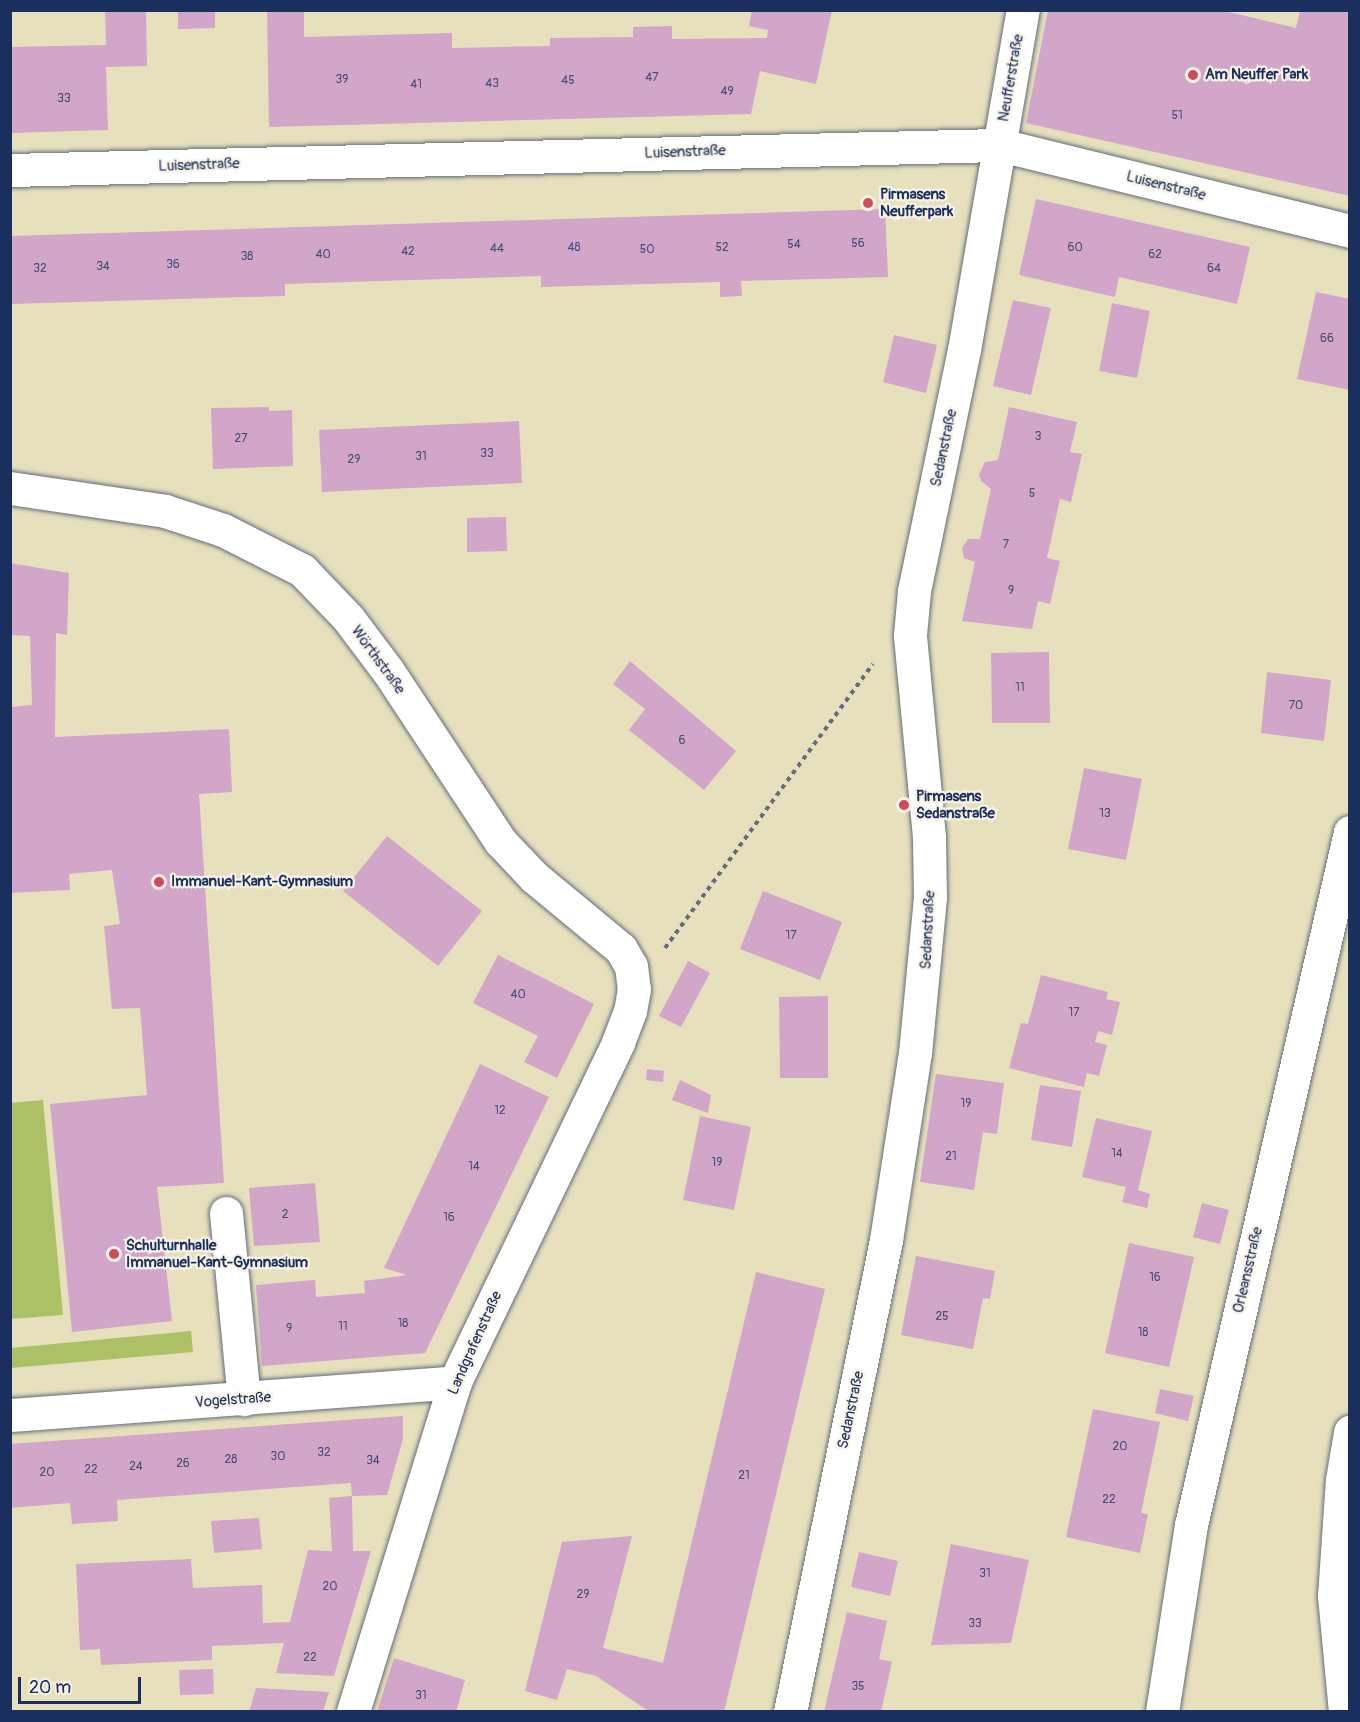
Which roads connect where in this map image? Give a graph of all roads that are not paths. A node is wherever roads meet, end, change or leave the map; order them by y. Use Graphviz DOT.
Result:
graph roads {
  1 [pos="1023,10"];
  2 [pos="1000,146"];
  3 [pos="10,170"];
  4 [pos="1350,231"];
  5 [pos="10,488"];
  6 [pos="1350,832"];
  7 [pos="634,989"];
  8 [pos="226,1213"];
  9 [pos="454,1382"];
  10 [pos="244,1399"];
  11 [pos="10,1414"];
  12 [pos="1350,1432"];
  13 [pos="353,1712"];
  14 [pos="790,1712"];
  15 [pos="1162,1712"];
  16 [pos="1345,1712"];
  1 -- 2 [label="street, Neufferstraße"];
  2 -- 3 [label="street, Luisenstraße"];
  2 -- 4 [label="street, Luisenstraße"];
  2 -- 14 [label="street, Sedanstraße"];
  5 -- 7 [label="street, Wörthstraße"];
  6 -- 15 [label="street, Orleansstraße"];
  7 -- 9 [label="street, Landgrafenstraße"];
  8 -- 10 [label="street"];
  9 -- 10 [label="street, Vogelstraße"];
  9 -- 13 [label="street, Landgrafenstraße"];
  10 -- 11 [label="street, Vogelstraße"];
  12 -- 16 [label="street"];
}
